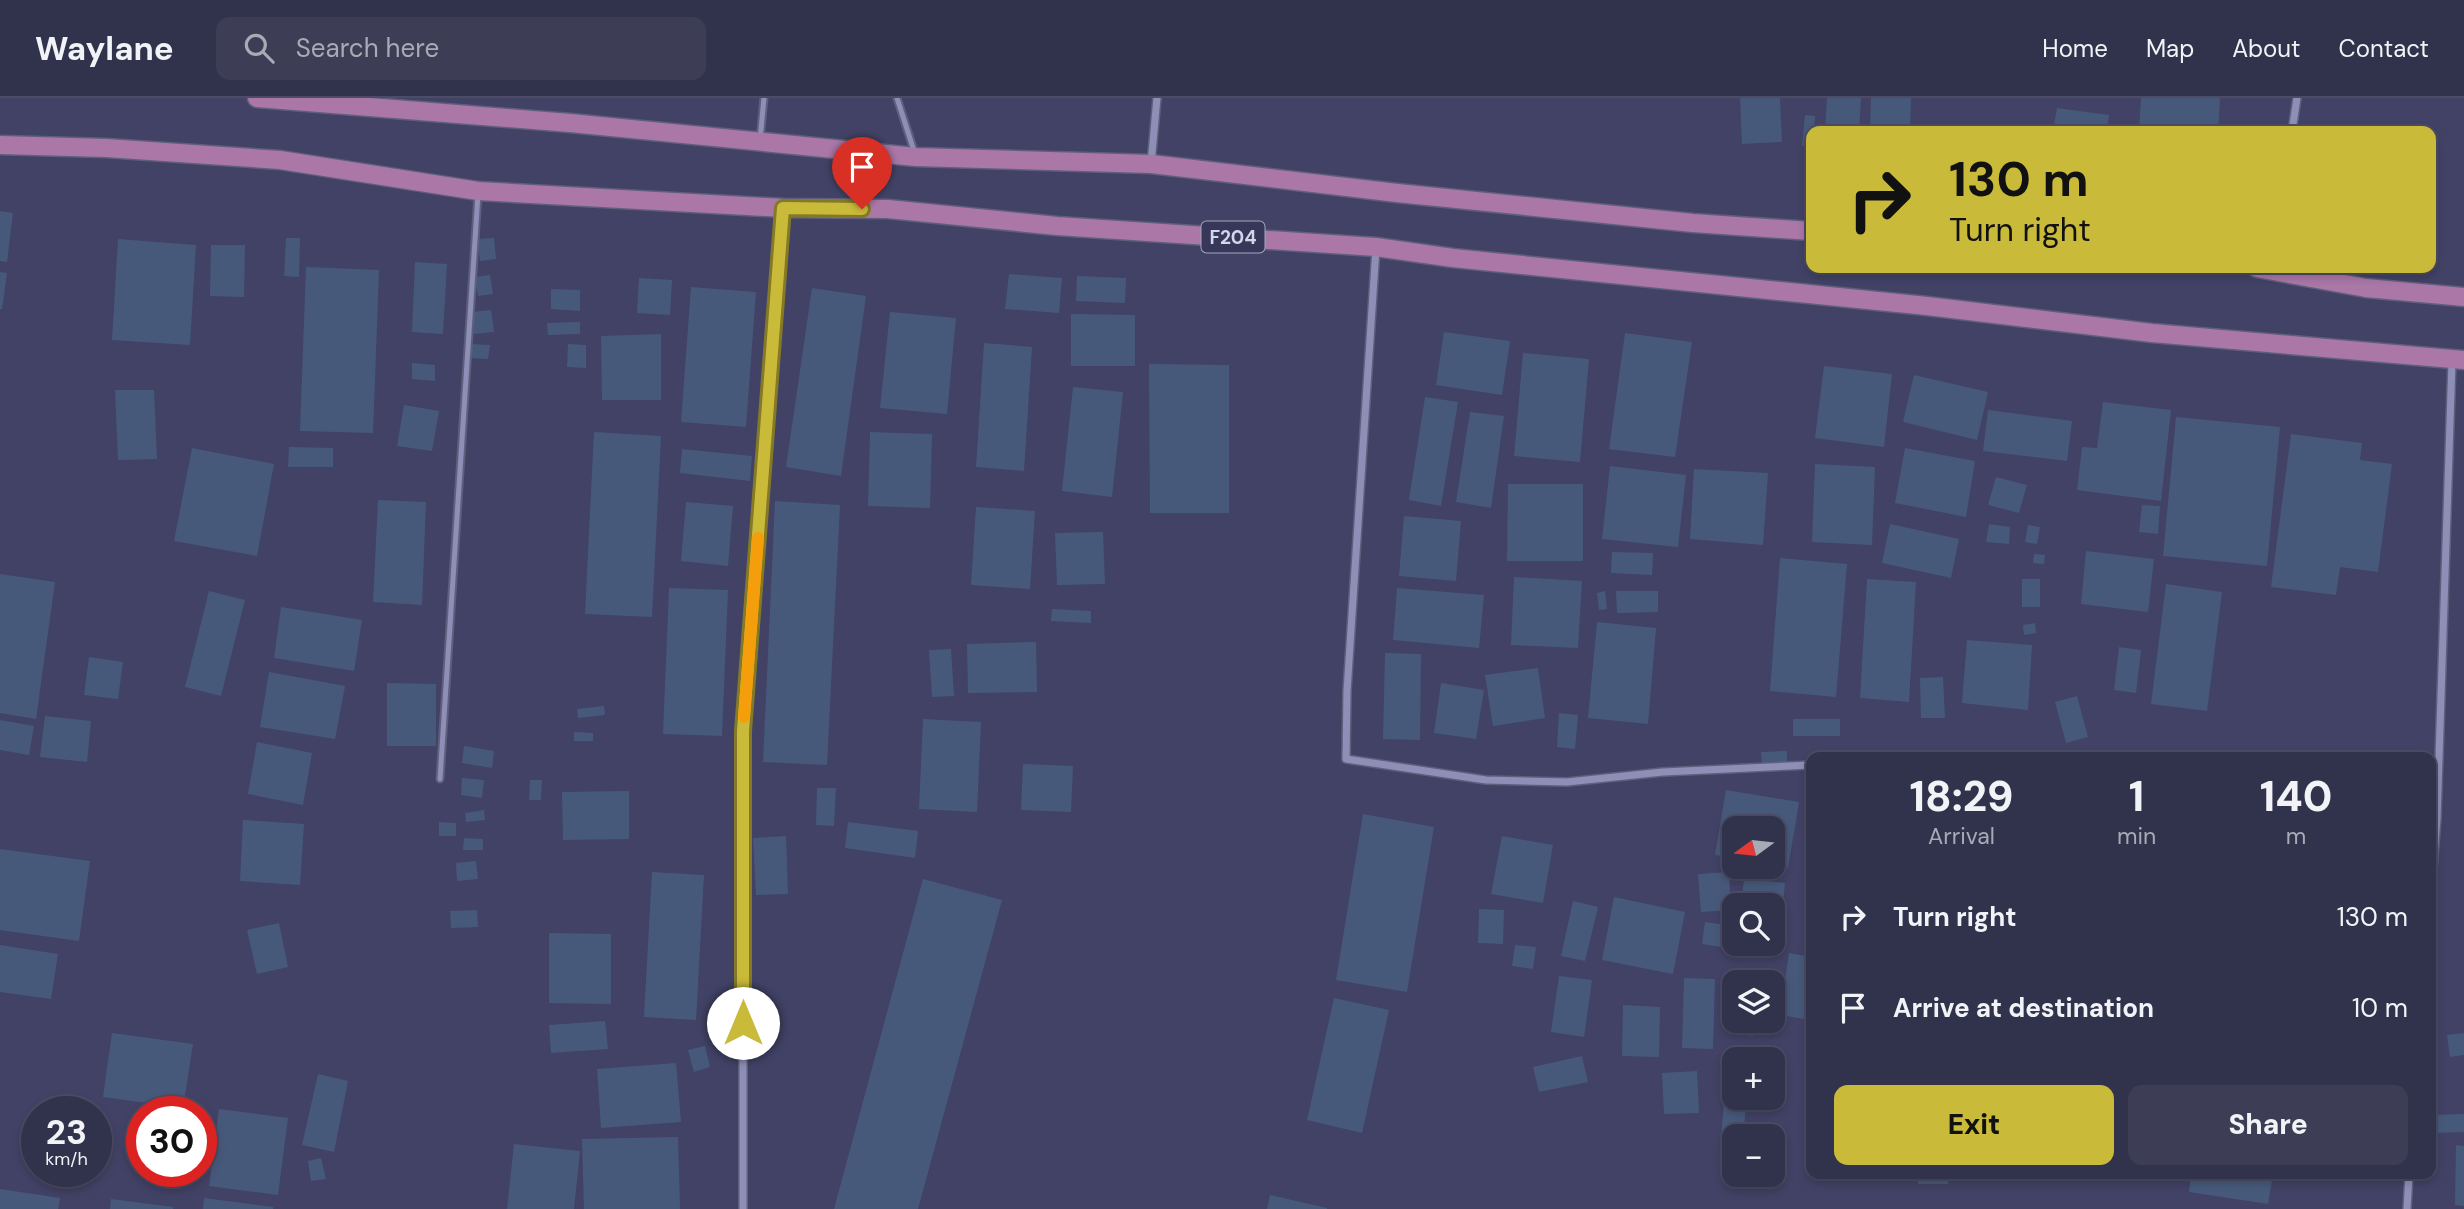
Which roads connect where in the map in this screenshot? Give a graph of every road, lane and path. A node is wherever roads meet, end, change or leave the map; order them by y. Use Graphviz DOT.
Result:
graph roads {
  1 [pos="257,98"];
  2 [pos="764,98"];
  3 [pos="897,98"];
  4 [pos="1157,98"];
  5 [pos="2297,98"];
  6 [pos="2293,126"];
  7 [pos="760,142"];
  8 [pos="0,145"];
  9 [pos="916,157"];
  10 [pos="1151,164"];
  11 [pos="478,191"];
  12 [pos="783,208"];
  13 [pos="1806,231"];
  14 [pos="1376,247"];
  15 [pos="2291,273"];
  16 [pos="2352,273"];
  17 [pos="2366,288"];
  18 [pos="2464,298"];
  19 [pos="2458,359"];
  20 [pos="1806,765"];
  21 [pos="440,779"];
  22 [pos="2436,780"];
  23 [pos="2409,1179"];
  24 [pos="743,1209"];
  25 [pos="2407,1209"];
  1 -- 7 [label="main road"];
  2 -- 7 [label="lane"];
  3 -- 9 [label="lane"];
  4 -- 10 [label="street"];
  5 -- 6 [label="street"];
  7 -- 9 [label="main road"];
  8 -- 11 [label="main road, F204"];
  9 -- 10 [label="main road"];
  10 -- 13 [label="main road"];
  11 -- 12 [label="main road, F204"];
  11 -- 21 [label="lane"];
  12 -- 14 [label="main road, F204"];
  12 -- 24 [label="street"];
  14 -- 19 [label="main road, F204"];
  14 -- 20 [label="street"];
  15 -- 17 [label="main road"];
  16 -- 17 [label="main road"];
  17 -- 18 [label="main road"];
  19 -- 22 [label="street"];
  23 -- 25 [label="street"];
}
